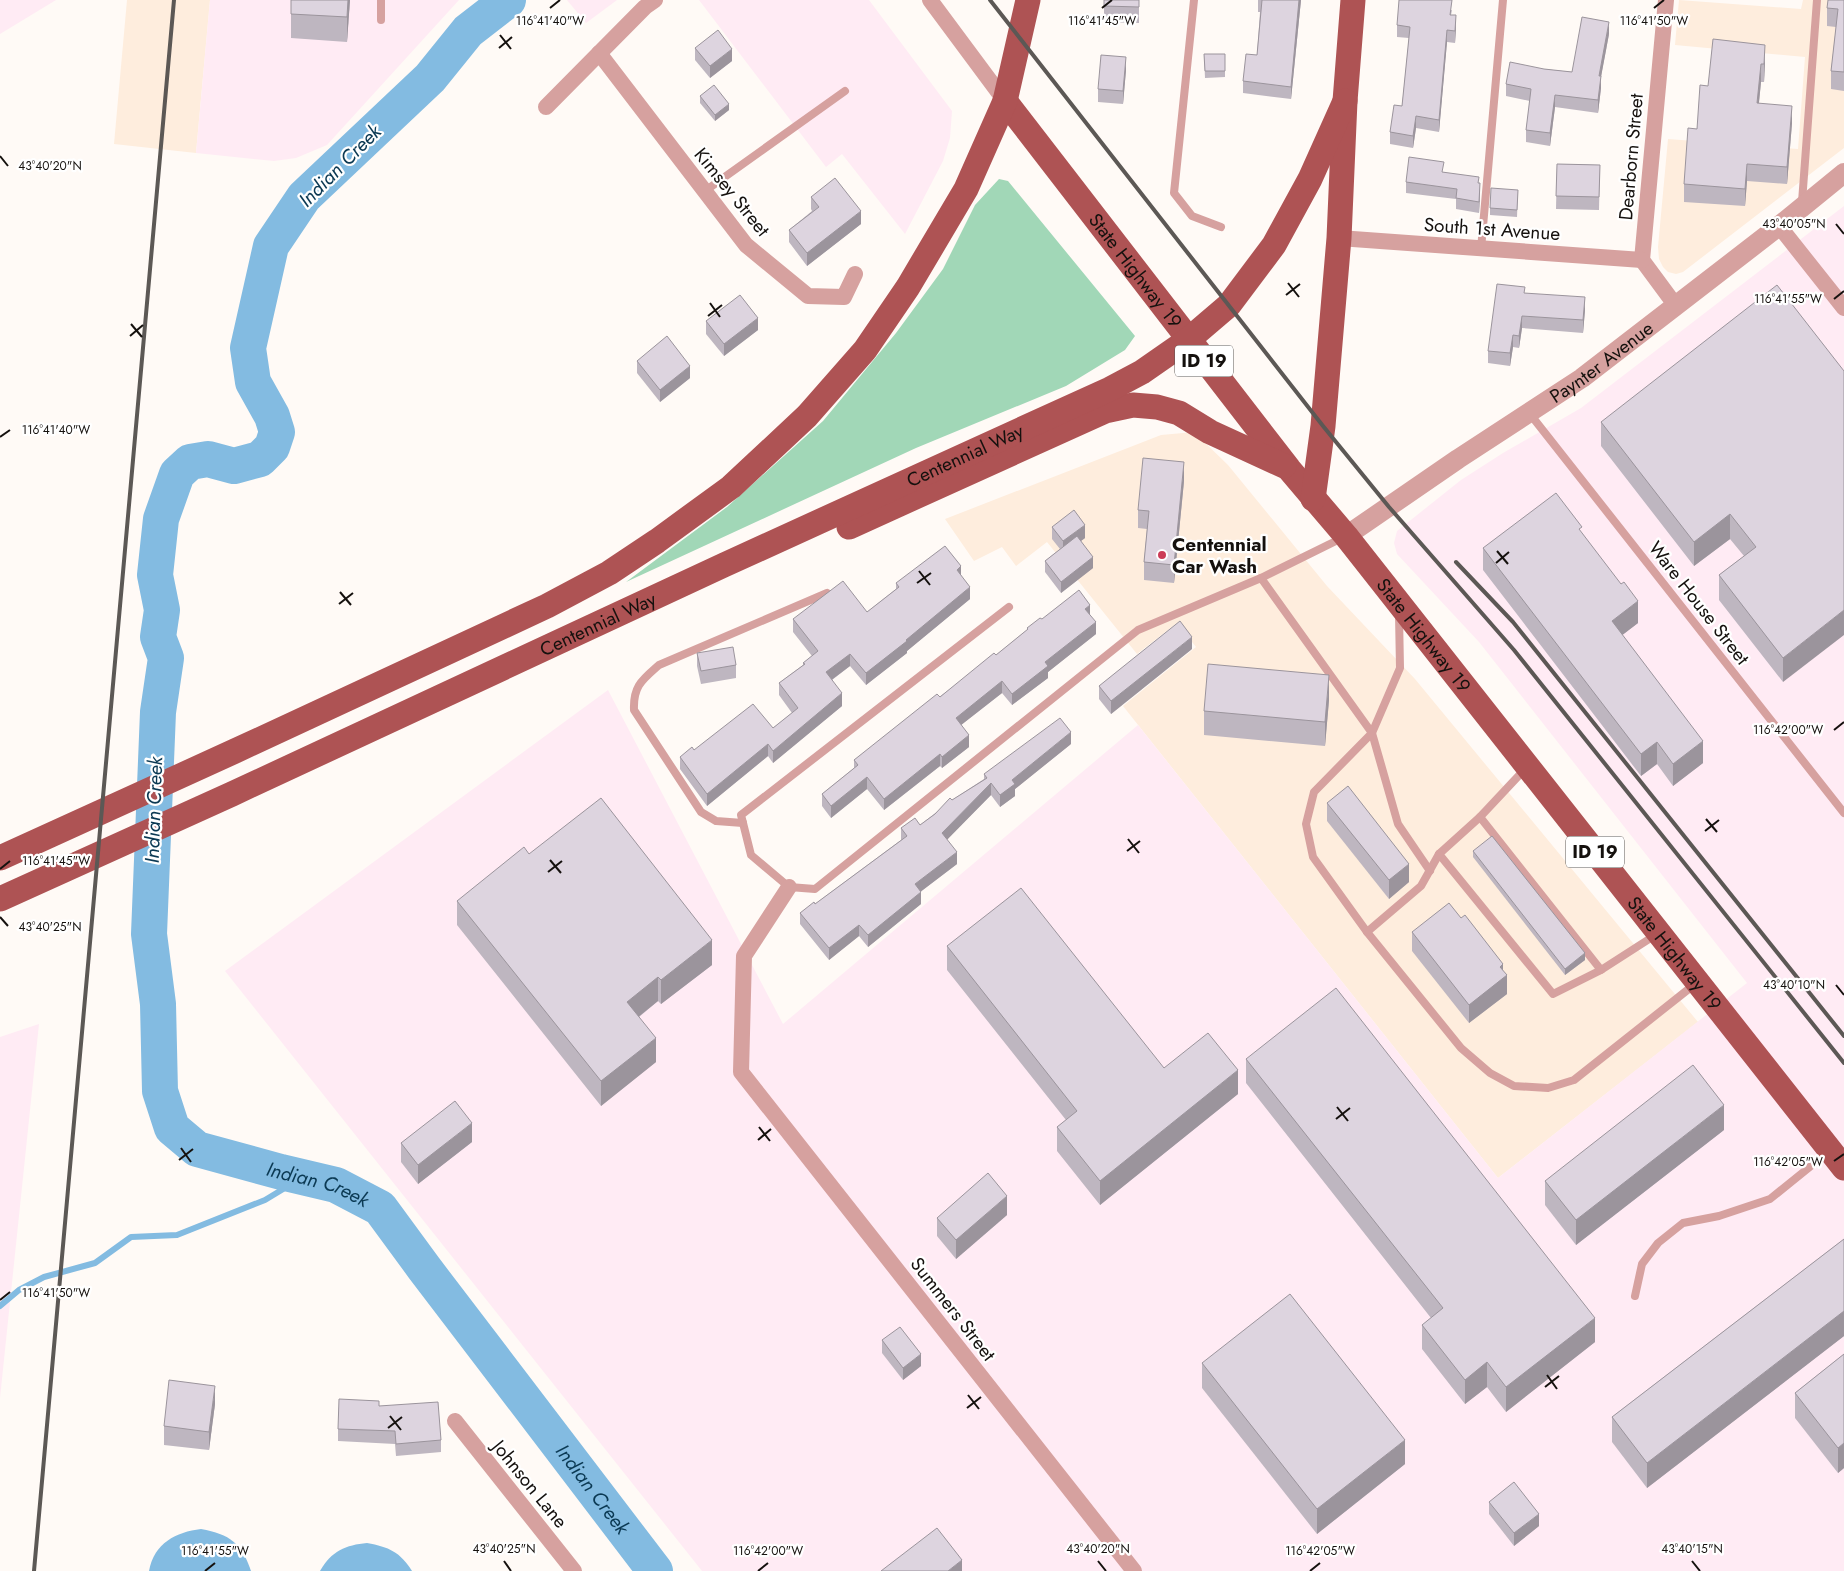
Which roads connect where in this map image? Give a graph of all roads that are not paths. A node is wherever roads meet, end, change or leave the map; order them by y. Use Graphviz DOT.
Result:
graph roads {
  1 [pos="381,0"];
  2 [pos="655,0"];
  3 [pos="930,0"];
  4 [pos="1028,0"];
  5 [pos="1194,0"];
  6 [pos="1353,0"];
  7 [pos="1504,0"];
  8 [pos="1666,0"];
  9 [pos="1817,0"];
  10 [pos="382,20"];
  11 [pos="599,53"];
  12 [pos="845,91"];
  13 [pos="1005,101"];
  14 [pos="1345,101"];
  15 [pos="546,107"];
  16 [pos="1844,173"];
  17 [pos="705,191"];
  18 [pos="1802,207"];
  19 [pos="1221,226"];
  20 [pos="1780,226"];
  21 [pos="1339,238"];
  22 [pos="1481,249"];
  23 [pos="1642,260"];
  24 [pos="855,274"];
  25 [pos="1676,306"];
  26 [pos="1844,308"];
  27 [pos="1188,340"];
  28 [pos="1529,413"];
  29 [pos="1288,468"];
  30 [pos="1313,499"];
  31 [pos="1346,536"];
  32 [pos="724,565"];
  33 [pos="1261,578"];
  34 [pos="827,593"];
  35 [pos="1398,603"];
  36 [pos="1009,607"];
  37 [pos="1372,732"];
  38 [pos="1528,766"];
  39 [pos="1844,813"];
  40 [pos="1480,817"];
  41 [pos="743,823"];
  42 [pos="1439,854"];
  43 [pos="0,858"];
  44 [pos="1430,871"];
  45 [pos="789,887"];
  46 [pos="0,899"];
  47 [pos="1367,932"];
  48 [pos="1659,933"];
  49 [pos="1600,970"];
  50 [pos="1697,982"];
  51 [pos="1837,1159"];
  52 [pos="1635,1296"];
  53 [pos="455,1422"];
  54 [pos="574,1571"];
  55 [pos="1134,1571"];
  1 -- 10 [label="lane"];
  2 -- 11 [label="street"];
  3 -- 13 [label="street"];
  4 -- 13 [label="main road, Centennial Way"];
  5 -- 19 [label="lane"];
  6 -- 14 [label="main road"];
  7 -- 22 [label="lane"];
  8 -- 23 [label="street, Dearborn Street"];
  9 -- 18 [label="lane"];
  11 -- 15 [label="street"];
  11 -- 17 [label="street, Kimsey Street"];
  12 -- 17 [label="lane"];
  13 -- 27 [label="main road, State Highway 19 / ID 19"];
  13 -- 43 [label="main road, Centennial Way"];
  14 -- 21 [label="main road"];
  14 -- 27 [label="main road, Centennial Way"];
  16 -- 18 [label="street, Paynter Avenue"];
  17 -- 24 [label="street, Kimsey Street"];
  18 -- 20 [label="street, Paynter Avenue"];
  20 -- 25 [label="street, Paynter Avenue"];
  20 -- 26 [label="street"];
  21 -- 22 [label="street, South 1st Avenue"];
  21 -- 30 [label="main road"];
  22 -- 23 [label="street, South 1st Avenue"];
  23 -- 25 [label="street"];
  25 -- 28 [label="street, Paynter Avenue"];
  27 -- 29 [label="main road, State Highway 19 / ID 19"];
  27 -- 32 [label="main road, Centennial Way"];
  28 -- 31 [label="street, Paynter Avenue"];
  28 -- 39 [label="lane, Ware House Street"];
  29 -- 30 [label="main road, State Highway 19 / ID 19"];
  29 -- 32 [label="main road"];
  30 -- 31 [label="main road, State Highway 19 / ID 19"];
  31 -- 33 [label="lane"];
  31 -- 35 [label="main road, State Highway 19 / ID 19"];
  32 -- 46 [label="main road, Centennial Way"];
  33 -- 37 [label="lane"];
  33 -- 45 [label="lane"];
  34 -- 41 [label="lane"];
  35 -- 37 [label="lane"];
  35 -- 38 [label="main road, State Highway 19 / ID 19"];
  36 -- 41 [label="lane"];
  37 -- 44 [label="lane"];
  37 -- 47 [label="lane"];
  38 -- 40 [label="lane"];
  38 -- 48 [label="main road, State Highway 19 / ID 19"];
  40 -- 42 [label="lane"];
  40 -- 49 [label="lane"];
  41 -- 45 [label="lane"];
  42 -- 44 [label="lane"];
  42 -- 49 [label="lane"];
  44 -- 47 [label="lane"];
  45 -- 55 [label="street, Summers Street"];
  47 -- 50 [label="lane"];
  48 -- 49 [label="lane"];
  48 -- 50 [label="main road, State Highway 19 / ID 19"];
  50 -- 51 [label="main road, State Highway 19 / ID 19"];
  51 -- 52 [label="lane"];
  53 -- 54 [label="street, Johnson Lane"];
}
